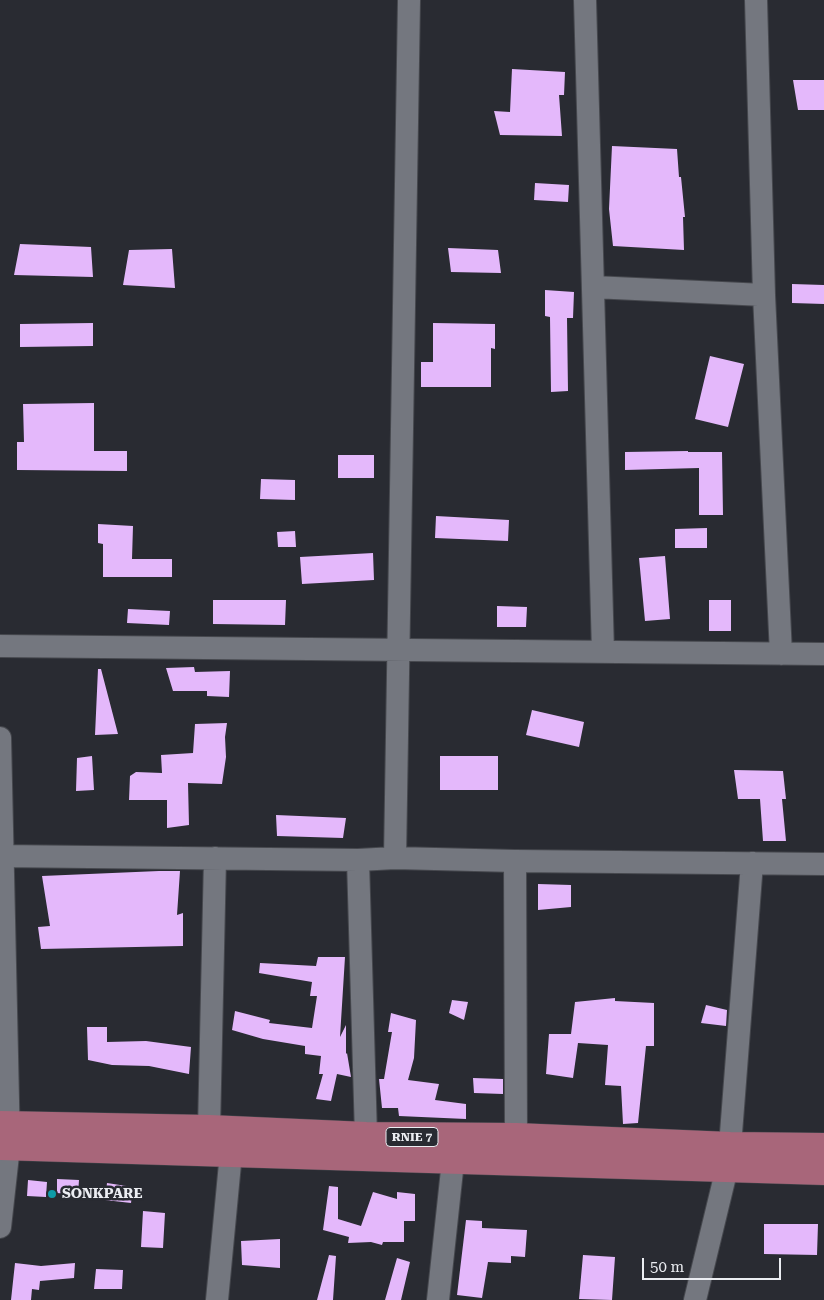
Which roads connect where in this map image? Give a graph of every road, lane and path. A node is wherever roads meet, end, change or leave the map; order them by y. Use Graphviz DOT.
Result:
graph roads {
  1 [pos="409,0"];
  2 [pos="585,0"];
  3 [pos="756,0"];
  4 [pos="593,288"];
  5 [pos="764,295"];
  6 [pos="0,646"];
  7 [pos="398,650"];
  8 [pos="604,652"];
  9 [pos="781,654"];
  10 [pos="824,654"];
  11 [pos="0,738"];
  12 [pos="2,856"];
  13 [pos="215,858"];
  14 [pos="395,858"];
  15 [pos="358,860"];
  16 [pos="515,861"];
  17 [pos="752,863"];
  18 [pos="824,864"];
  19 [pos="209,1129"];
  20 [pos="4,1135"];
  21 [pos="366,1136"];
  22 [pos="516,1137"];
  23 [pos="824,1147"];
  24 [pos="231,1154"];
  25 [pos="728,1157"];
  26 [pos="453,1161"];
  27 [pos="824,1172"];
  28 [pos="0,1227"];
  29 [pos="217,1300"];
  30 [pos="438,1300"];
  31 [pos="694,1300"];
  1 -- 7 [label="street"];
  2 -- 4 [label="street"];
  3 -- 5 [label="street"];
  4 -- 5 [label="street"];
  4 -- 8 [label="street"];
  5 -- 9 [label="street"];
  6 -- 7 [label="street"];
  7 -- 8 [label="street"];
  7 -- 14 [label="street"];
  8 -- 9 [label="street"];
  9 -- 10 [label="street"];
  11 -- 12 [label="street"];
  12 -- 13 [label="street"];
  12 -- 20 [label="street"];
  13 -- 15 [label="street"];
  13 -- 19 [label="street"];
  14 -- 15 [label="street"];
  14 -- 16 [label="street"];
  15 -- 21 [label="street"];
  16 -- 17 [label="street"];
  16 -- 22 [label="street"];
  17 -- 18 [label="street"];
  17 -- 25 [label="street"];
  19 -- 20 [label="main road, RNIE 7 / RNIE 7"];
  19 -- 21 [label="main road, RNIE 7 / RNIE 7"];
  20 -- 24 [label="main road, RNIE 7 / RNIE 7"];
  20 -- 28 [label="street"];
  21 -- 22 [label="main road, RNIE 7 / RNIE 7"];
  22 -- 25 [label="main road, RNIE 7 / RNIE 7"];
  23 -- 25 [label="main road, RNIE 7 / RNIE 7"];
  24 -- 26 [label="main road, RNIE 7 / RNIE 7"];
  24 -- 29 [label="street"];
  25 -- 26 [label="main road, RNIE 7 / RNIE 7"];
  25 -- 27 [label="main road, RNIE 7 / RNIE 7"];
  25 -- 31 [label="street"];
  26 -- 30 [label="street"];
}
